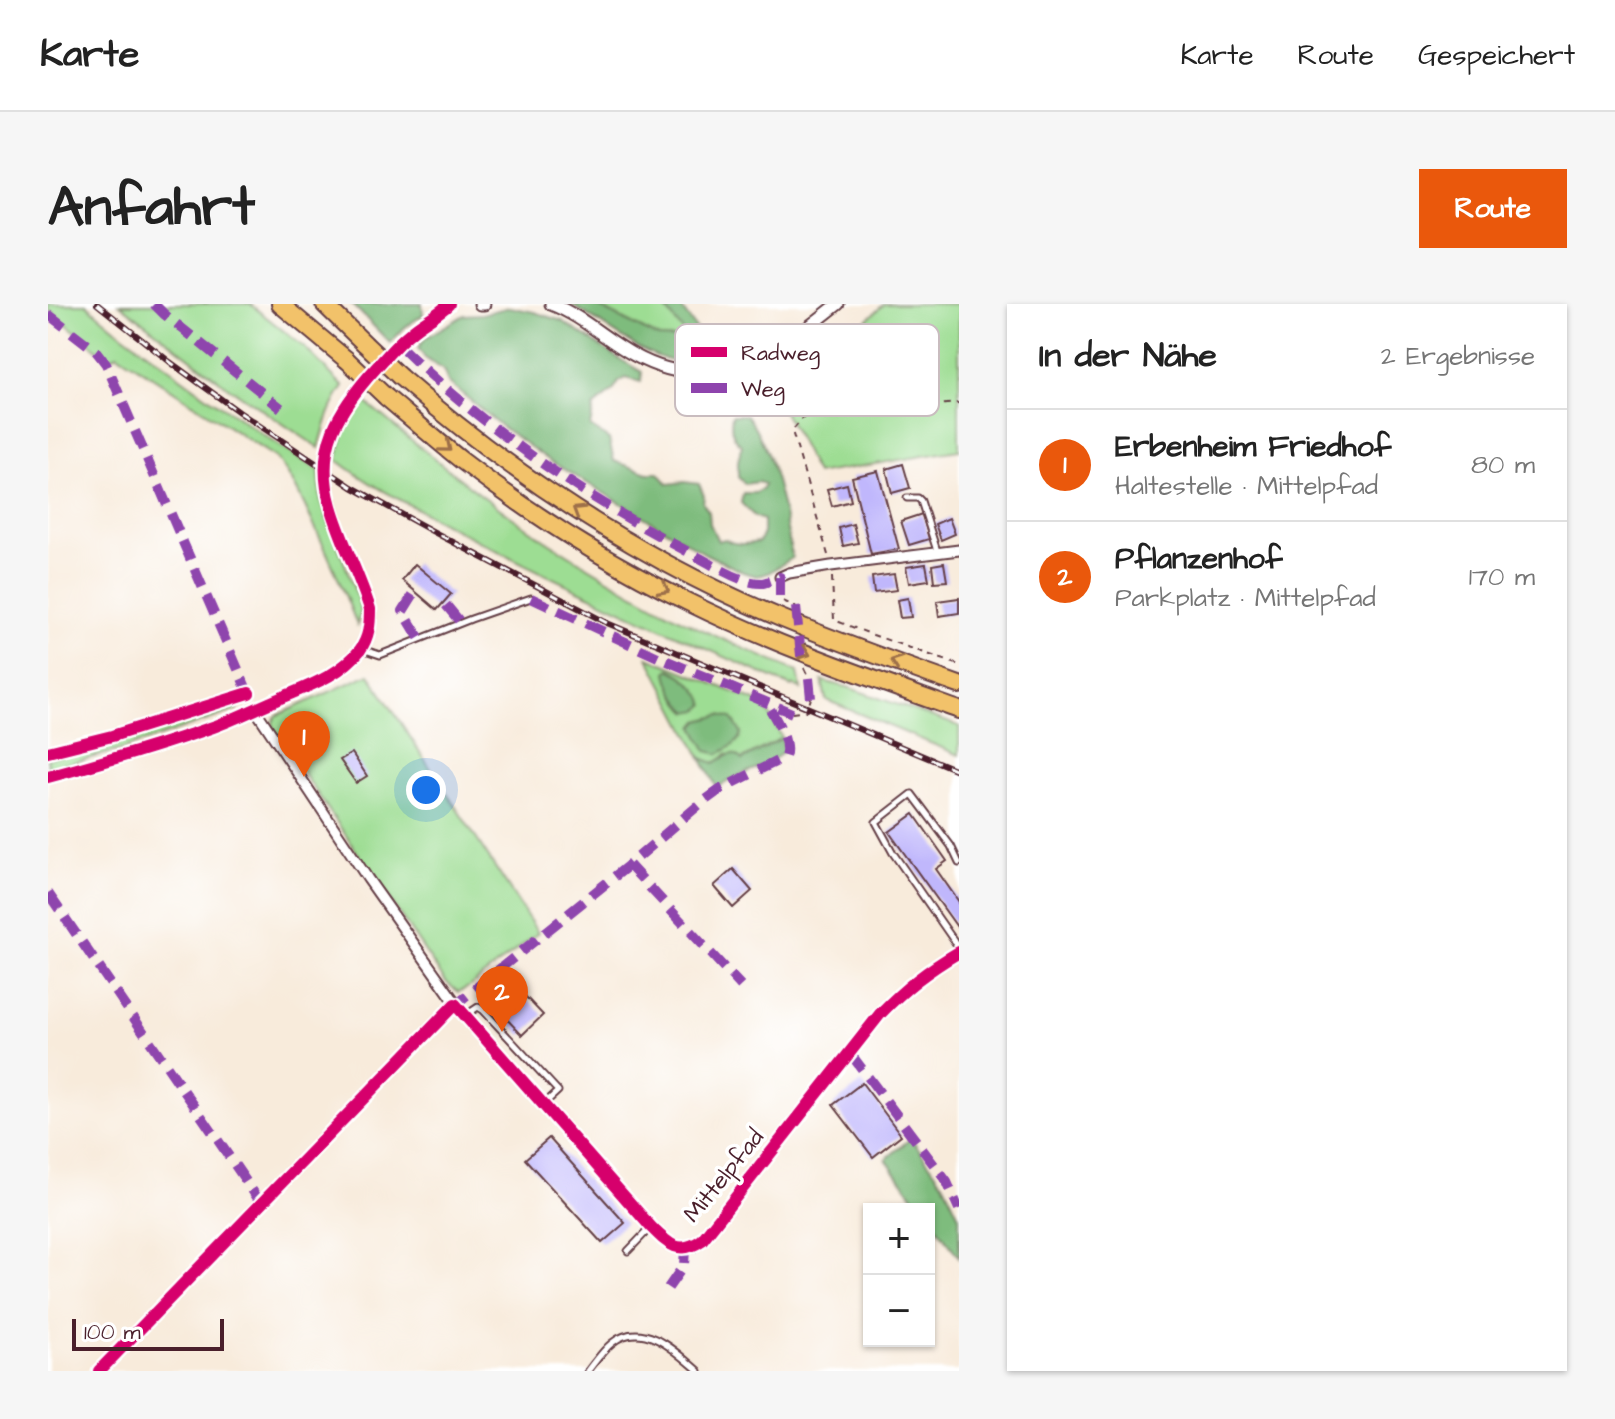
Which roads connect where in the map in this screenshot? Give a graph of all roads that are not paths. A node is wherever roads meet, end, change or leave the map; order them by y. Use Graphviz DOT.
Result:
graph roads {
  1 [pos="280,304"];
  2 [pos="294,304"];
  3 [pos="324,304"];
  4 [pos="459,304"];
  5 [pos="551,304"];
  6 [pos="838,304"];
  7 [pos="446,307"];
  8 [pos="812,324"];
  9 [pos="347,360"];
  10 [pos="675,369"];
  11 [pos="907,498"];
  12 [pos="959,550"];
  13 [pos="938,552"];
  14 [pos="784,575"];
  15 [pos="531,598"];
  16 [pos="361,649"];
  17 [pos="959,685"];
  18 [pos="255,709"];
  19 [pos="959,710"];
  20 [pos="48,777"];
  21 [pos="959,863"];
  22 [pos="959,950"];
  23 [pos="465,1016"];
  24 [pos="543,1105"];
  25 [pos="651,1227"];
  26 [pos="628,1251"];
  27 [pos="588,1371"];
  28 [pos="699,1371"];
  1 -- 9 [label="highway"];
  2 -- 9 [label="highway"];
  17 -- 3 [label="highway, one-way, bridge"];
  4 -- 7 [label="street"];
  5 -- 10 [label="street"];
  6 -- 8 [label="street"];
  7 -- 16 [label="street"];
  9 -- 19 [label="highway, one-way, bridge"];
  11 -- 13 [label="lane"];
  12 -- 13 [label="street"];
  13 -- 14 [label="street"];
  15 -- 16 [label="lane"];
  16 -- 18 [label="street"];
  18 -- 20 [label="street"];
  18 -- 23 [label="street, Mittelpfad"];
  21 -- 22 [label="lane"];
  22 -- 25 [label="street, Mittelpfad"];
  23 -- 24 [label="street, Mittelpfad"];
  23 -- 24 [label="lane"];
  24 -- 25 [label="street, Mittelpfad"];
  25 -- 26 [label="lane"];
  27 -- 28 [label="lane"];
}
